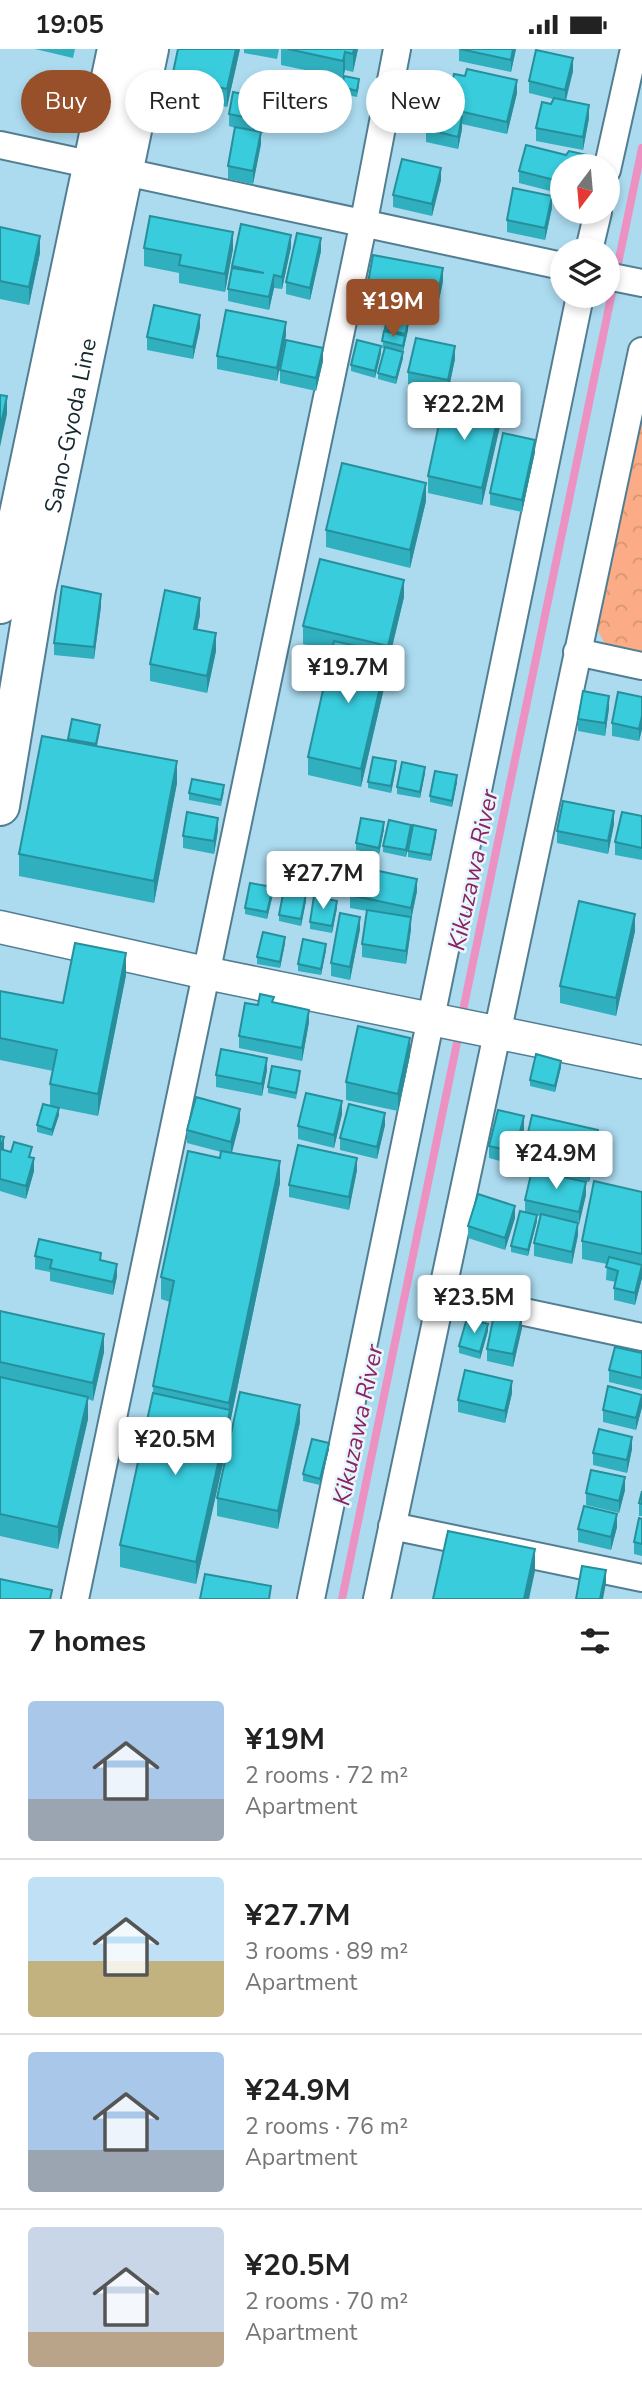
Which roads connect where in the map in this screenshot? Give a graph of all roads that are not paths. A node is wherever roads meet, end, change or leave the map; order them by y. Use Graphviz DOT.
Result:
graph roads {
  1 [pos="117,49"];
  2 [pos="149,49"];
  3 [pos="397,49"];
  4 [pos="634,49"];
  5 [pos="0,145"];
  6 [pos="611,154"];
  7 [pos="109,167"];
  8 [pos="364,221"];
  9 [pos="550,264"];
  10 [pos="620,279"];
  11 [pos="640,283"];
  12 [pos="578,308"];
  13 [pos="642,351"];
  14 [pos="0,604"];
  15 [pos="577,652"];
  16 [pos="642,666"];
  17 [pos="0,806"];
  18 [pos="0,927"];
  19 [pos="206,973"];
  20 [pos="430,1018"];
  21 [pos="498,1032"];
  22 [pos="642,1062"];
  23 [pos="440,1294"];
  24 [pos="642,1337"];
  25 [pos="392,1526"];
  26 [pos="642,1578"];
  27 [pos="75,1599"];
  28 [pos="312,1599"];
  29 [pos="377,1599"];
  1 -- 7 [label="main road, Sano-Gyoda Line"];
  2 -- 7 [label="main road, Sano-Gyoda Line"];
  3 -- 8 [label="street"];
  4 -- 6 [label="street"];
  5 -- 7 [label="street"];
  7 -- 8 [label="street"];
  7 -- 14 [label="main road, Sano-Gyoda Line"];
  7 -- 17 [label="main road, Sano-Gyoda Line"];
  8 -- 9 [label="street"];
  8 -- 19 [label="street"];
  10 -- 11 [label="street"];
  12 -- 20 [label="street"];
  13 -- 15 [label="street"];
  15 -- 16 [label="street"];
  15 -- 21 [label="street"];
  18 -- 19 [label="street"];
  19 -- 20 [label="street"];
  19 -- 27 [label="street"];
  20 -- 21 [label="street"];
  20 -- 28 [label="street"];
  21 -- 22 [label="street"];
  21 -- 23 [label="street"];
  23 -- 24 [label="street"];
  23 -- 25 [label="street"];
  25 -- 26 [label="street"];
  25 -- 29 [label="street"];
}
